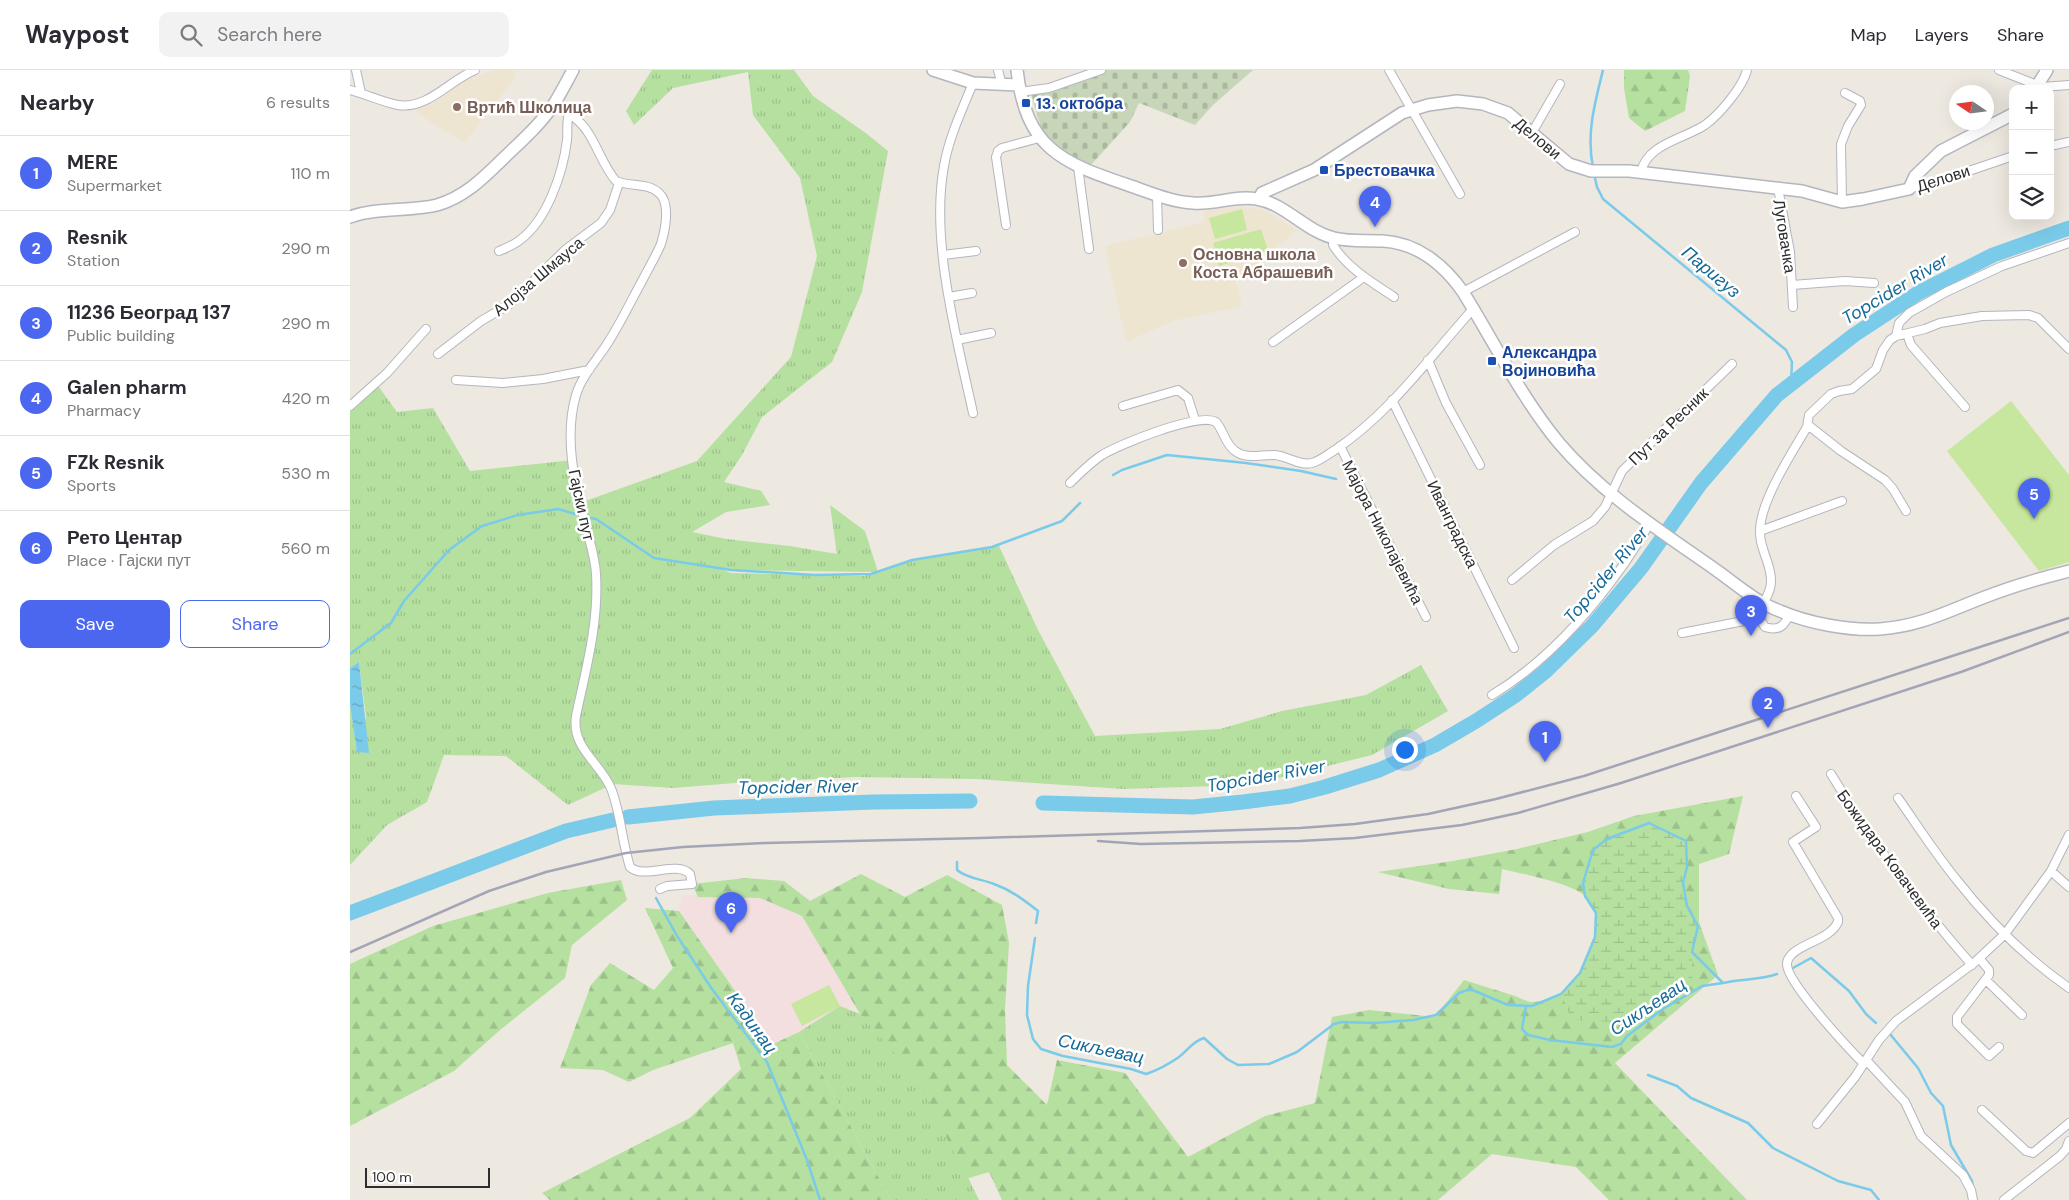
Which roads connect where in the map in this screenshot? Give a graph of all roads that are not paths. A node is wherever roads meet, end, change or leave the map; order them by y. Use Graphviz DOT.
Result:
graph roads {
  1 [pos="356,70"];
  2 [pos="474,70"];
  3 [pos="573,70"];
  4 [pos="933,70"];
  5 [pos="998,70"];
  6 [pos="1017,70"];
  7 [pos="1101,70"];
  8 [pos="1389,70"];
  9 [pos="1747,70"];
  10 [pos="1999,70"];
  11 [pos="2047,70"];
  12 [pos="973,83"];
  13 [pos="1560,84"];
  14 [pos="1002,85"];
  15 [pos="2032,85"];
  16 [pos="2037,85"];
  17 [pos="2069,85"];
  18 [pos="2054,87"];
  19 [pos="1019,89"];
  20 [pos="350,90"];
  21 [pos="361,93"];
  22 [pos="1845,93"];
  23 [pos="554,103"];
  24 [pos="1411,110"];
  25 [pos="569,114"];
  26 [pos="2009,116"];
  27 [pos="1533,131"];
  28 [pos="1039,138"];
  29 [pos="2069,142"];
  30 [pos="2054,145"];
  31 [pos="2009,157"];
  32 [pos="1078,167"];
  33 [pos="1641,172"];
  34 [pos="619,182"];
  35 [pos="1778,188"];
  36 [pos="1909,189"];
  37 [pos="1460,194"];
  38 [pos="1157,195"];
  39 [pos="1259,199"];
  40 [pos="1842,202"];
  41 [pos="350,217"];
  42 [pos="1006,225"];
  43 [pos="1158,230"];
  44 [pos="1575,232"];
  45 [pos="1334,238"];
  46 [pos="2069,243"];
  47 [pos="1089,249"];
  48 [pos="500,251"];
  49 [pos="976,251"];
  50 [pos="943,255"];
  51 [pos="1364,278"];
  52 [pos="1874,283"];
  53 [pos="1792,285"];
  54 [pos="1463,292"];
  55 [pos="972,293"];
  56 [pos="949,297"];
  57 [pos="1394,298"];
  58 [pos="1793,307"];
  59 [pos="1473,309"];
  60 [pos="426,329"];
  61 [pos="991,333"];
  62 [pos="1907,334"];
  63 [pos="1896,336"];
  64 [pos="957,340"];
  65 [pos="1273,342"];
  66 [pos="2069,348"];
  67 [pos="438,354"];
  68 [pos="1428,360"];
  69 [pos="1732,364"];
  70 [pos="588,370"];
  71 [pos="456,380"];
  72 [pos="1392,400"];
  73 [pos="350,406"];
  74 [pos="1123,406"];
  75 [pos="1965,407"];
  76 [pos="973,413"];
  77 [pos="1195,420"];
  78 [pos="1808,424"];
  79 [pos="1340,446"];
  80 [pos="1480,465"];
  81 [pos="1070,483"];
  82 [pos="1611,493"];
  83 [pos="1842,501"];
  84 [pos="1906,512"];
  85 [pos="1652,524"];
  86 [pos="1760,530"];
  87 [pos="2069,571"];
  88 [pos="1512,580"];
  89 [pos="1764,604"];
  90 [pos="1789,615"];
  91 [pos="1426,617"];
  92 [pos="1759,618"];
  93 [pos="1682,633"];
  94 [pos="1514,648"];
  95 [pos="1492,695"];
  96 [pos="1831,774"];
  97 [pos="1796,796"];
  98 [pos="1898,798"];
  99 [pos="2069,835"];
  100 [pos="2051,871"];
  101 [pos="2069,887"];
  102 [pos="660,889"];
  103 [pos="2005,934"];
  104 [pos="1980,958"];
  105 [pos="1972,965"];
  106 [pos="1986,980"];
  107 [pos="2069,988"];
  108 [pos="2022,1015"];
  109 [pos="1998,1048"];
  110 [pos="1865,1062"];
  111 [pos="1982,1110"];
  112 [pos="1817,1124"];
  113 [pos="2067,1126"];
  114 [pos="2069,1141"];
  115 [pos="1973,1200"];
  116 [pos="2004,1200"];
  1 -- 21 [label="street"];
  2 -- 21 [label="street"];
  3 -- 23 [label="street"];
  4 -- 12 [label="street"];
  5 -- 14 [label="street"];
  6 -- 19 [label="street"];
  7 -- 19 [label="street"];
  8 -- 24 [label="street"];
  9 -- 33 [label="street"];
  10 -- 15 [label="street"];
  11 -- 16 [label="street"];
  12 -- 14 [label="street"];
  12 -- 50 [label="street"];
  13 -- 27 [label="street"];
  14 -- 19 [label="street"];
  17 -- 18 [label="street"];
  19 -- 28 [label="street"];
  20 -- 21 [label="street"];
  22 -- 40 [label="street"];
  23 -- 25 [label="street"];
  23 -- 41 [label="street"];
  24 -- 27 [label="street, Делови"];
  24 -- 37 [label="street"];
  24 -- 39 [label="street, Делови"];
  25 -- 34 [label="street"];
  25 -- 48 [label="street"];
  26 -- 36 [label="street"];
  27 -- 33 [label="street, Делови"];
  28 -- 32 [label="street"];
  28 -- 42 [label="street"];
  29 -- 30 [label="street"];
  31 -- 36 [label="street, Делови"];
  32 -- 38 [label="street"];
  32 -- 47 [label="street"];
  33 -- 35 [label="street, Делови"];
  34 -- 67 [label="street, Алојза Шмауса"];
  34 -- 70 [label="street, Гајски пут"];
  35 -- 40 [label="street, Делови"];
  35 -- 53 [label="street, Луговачка"];
  36 -- 40 [label="street, Делови"];
  38 -- 39 [label="street"];
  38 -- 43 [label="street"];
  39 -- 45 [label="street"];
  44 -- 54 [label="street"];
  45 -- 51 [label="street"];
  45 -- 54 [label="street"];
  46 -- 63 [label="street"];
  49 -- 50 [label="street"];
  50 -- 56 [label="street"];
  51 -- 57 [label="street"];
  51 -- 65 [label="street"];
  52 -- 53 [label="street, Луговачка"];
  53 -- 58 [label="street, Луговачка"];
  54 -- 59 [label="street"];
  55 -- 56 [label="street"];
  56 -- 64 [label="street"];
  59 -- 68 [label="street"];
  59 -- 82 [label="street"];
  60 -- 73 [label="street"];
  61 -- 64 [label="street"];
  62 -- 63 [label="street"];
  62 -- 66 [label="street"];
  62 -- 75 [label="street"];
  63 -- 78 [label="street"];
  64 -- 76 [label="street"];
  68 -- 72 [label="street"];
  68 -- 80 [label="street"];
  69 -- 82 [label="street, Пут за Ресник"];
  70 -- 71 [label="street"];
  70 -- 102 [label="street, Гајски пут"];
  72 -- 79 [label="street"];
  72 -- 94 [label="street, Иванградска"];
  74 -- 77 [label="street"];
  77 -- 79 [label="street"];
  77 -- 81 [label="street"];
  78 -- 84 [label="street"];
  78 -- 86 [label="street"];
  79 -- 91 [label="street, Мајора Николајевића"];
  82 -- 85 [label="street"];
  82 -- 88 [label="street, Пут за Ресник"];
  83 -- 86 [label="street"];
  85 -- 89 [label="street"];
  85 -- 95 [label="street"];
  86 -- 89 [label="street"];
  87 -- 90 [label="street"];
  89 -- 90 [label="street"];
  89 -- 92 [label="street"];
  90 -- 92 [label="street"];
  92 -- 93 [label="street"];
  96 -- 105 [label="street, Божидара Ковачевића"];
  97 -- 110 [label="street"];
  98 -- 103 [label="street"];
  99 -- 100 [label="street"];
  100 -- 101 [label="street"];
  100 -- 103 [label="street"];
  103 -- 104 [label="street"];
  103 -- 107 [label="street"];
  104 -- 105 [label="street"];
  104 -- 106 [label="street"];
  105 -- 110 [label="street"];
  106 -- 108 [label="street"];
  106 -- 109 [label="street"];
  110 -- 112 [label="street"];
  110 -- 115 [label="street"];
  111 -- 113 [label="street"];
  113 -- 114 [label="street"];
  114 -- 116 [label="street"];
}
